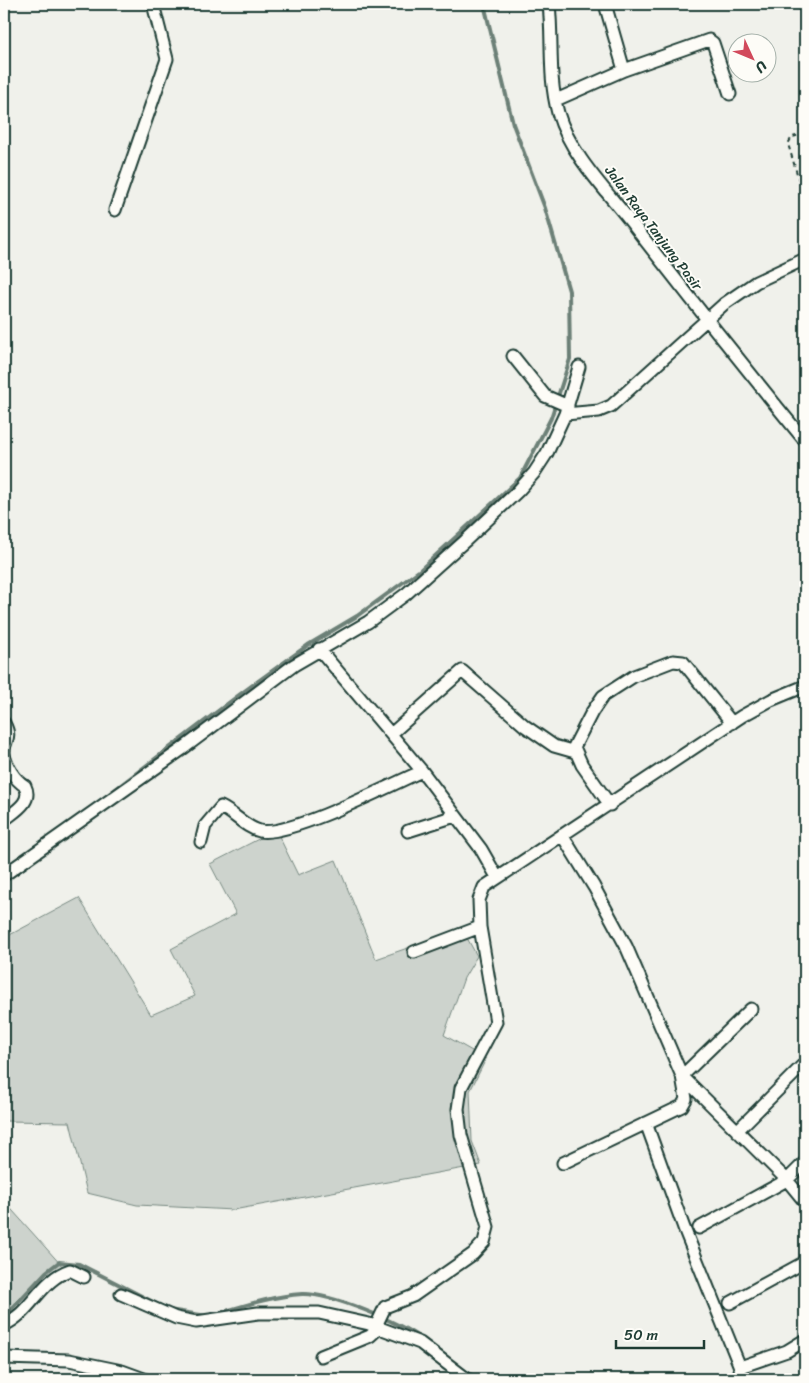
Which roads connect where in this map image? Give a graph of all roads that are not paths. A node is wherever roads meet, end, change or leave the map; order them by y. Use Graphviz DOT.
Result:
graph roads {
  1 [pos="153,4"];
  2 [pos="549,4"];
  3 [pos="605,4"];
  4 [pos="624,70"];
  5 [pos="730,94"];
  6 [pos="556,100"];
  7 [pos="115,210"];
  8 [pos="805,259"];
  9 [pos="706,320"];
  10 [pos="513,356"];
  11 [pos="579,367"];
  12 [pos="567,408"];
  13 [pos="805,441"];
  14 [pos="319,649"];
  15 [pos="805,686"];
  16 [pos="4,723"];
  17 [pos="732,723"];
  18 [pos="391,734"];
  19 [pos="575,752"];
  20 [pos="422,770"];
  21 [pos="610,805"];
  22 [pos="455,816"];
  23 [pos="4,820"];
  24 [pos="408,831"];
  25 [pos="562,835"];
  26 [pos="201,842"];
  27 [pos="7,869"];
  28 [pos="496,877"];
  29 [pos="480,927"];
  30 [pos="414,952"];
  31 [pos="751,1009"];
  32 [pos="805,1063"];
  33 [pos="682,1076"];
  34 [pos="646,1123"];
  35 [pos="737,1131"];
  36 [pos="805,1162"];
  37 [pos="563,1163"];
  38 [pos="787,1180"];
  39 [pos="805,1202"];
  40 [pos="699,1228"];
  41 [pos="805,1262"];
  42 [pos="84,1277"];
  43 [pos="121,1294"];
  44 [pos="730,1303"];
  45 [pos="379,1322"];
  46 [pos="4,1325"];
  47 [pos="805,1340"];
  48 [pos="321,1356"];
  49 [pos="4,1358"];
  50 [pos="740,1367"];
  51 [pos="144,1379"];
  52 [pos="467,1379"];
  53 [pos="741,1379"];
  1 -- 7 [label="street"];
  2 -- 6 [label="street, Jalan Raya Tanjung Pasir"];
  3 -- 4 [label="street"];
  4 -- 5 [label="street"];
  4 -- 6 [label="street"];
  6 -- 9 [label="street, Jalan Raya Tanjung Pasir"];
  8 -- 9 [label="street"];
  9 -- 12 [label="street"];
  9 -- 13 [label="street, Jalan Raya Tanjung Pasir"];
  10 -- 12 [label="street"];
  11 -- 12 [label="street"];
  12 -- 14 [label="street"];
  14 -- 18 [label="street"];
  14 -- 27 [label="street"];
  15 -- 17 [label="street"];
  16 -- 23 [label="street"];
  17 -- 19 [label="street"];
  17 -- 21 [label="street"];
  18 -- 19 [label="street"];
  18 -- 20 [label="street"];
  19 -- 21 [label="street"];
  20 -- 22 [label="street"];
  20 -- 26 [label="street"];
  21 -- 25 [label="street"];
  22 -- 24 [label="street"];
  22 -- 28 [label="street"];
  25 -- 28 [label="street"];
  25 -- 33 [label="street"];
  28 -- 29 [label="street"];
  29 -- 30 [label="street"];
  29 -- 45 [label="street"];
  31 -- 33 [label="street"];
  32 -- 35 [label="street"];
  33 -- 34 [label="street"];
  33 -- 35 [label="street"];
  34 -- 37 [label="street"];
  34 -- 50 [label="street"];
  35 -- 38 [label="street"];
  36 -- 38 [label="street"];
  38 -- 39 [label="street"];
  38 -- 40 [label="street"];
  41 -- 44 [label="street"];
  42 -- 46 [label="street"];
  43 -- 45 [label="street"];
  45 -- 48 [label="street"];
  45 -- 52 [label="street"];
  47 -- 50 [label="street"];
  49 -- 51 [label="street"];
  50 -- 53 [label="street"];
}
